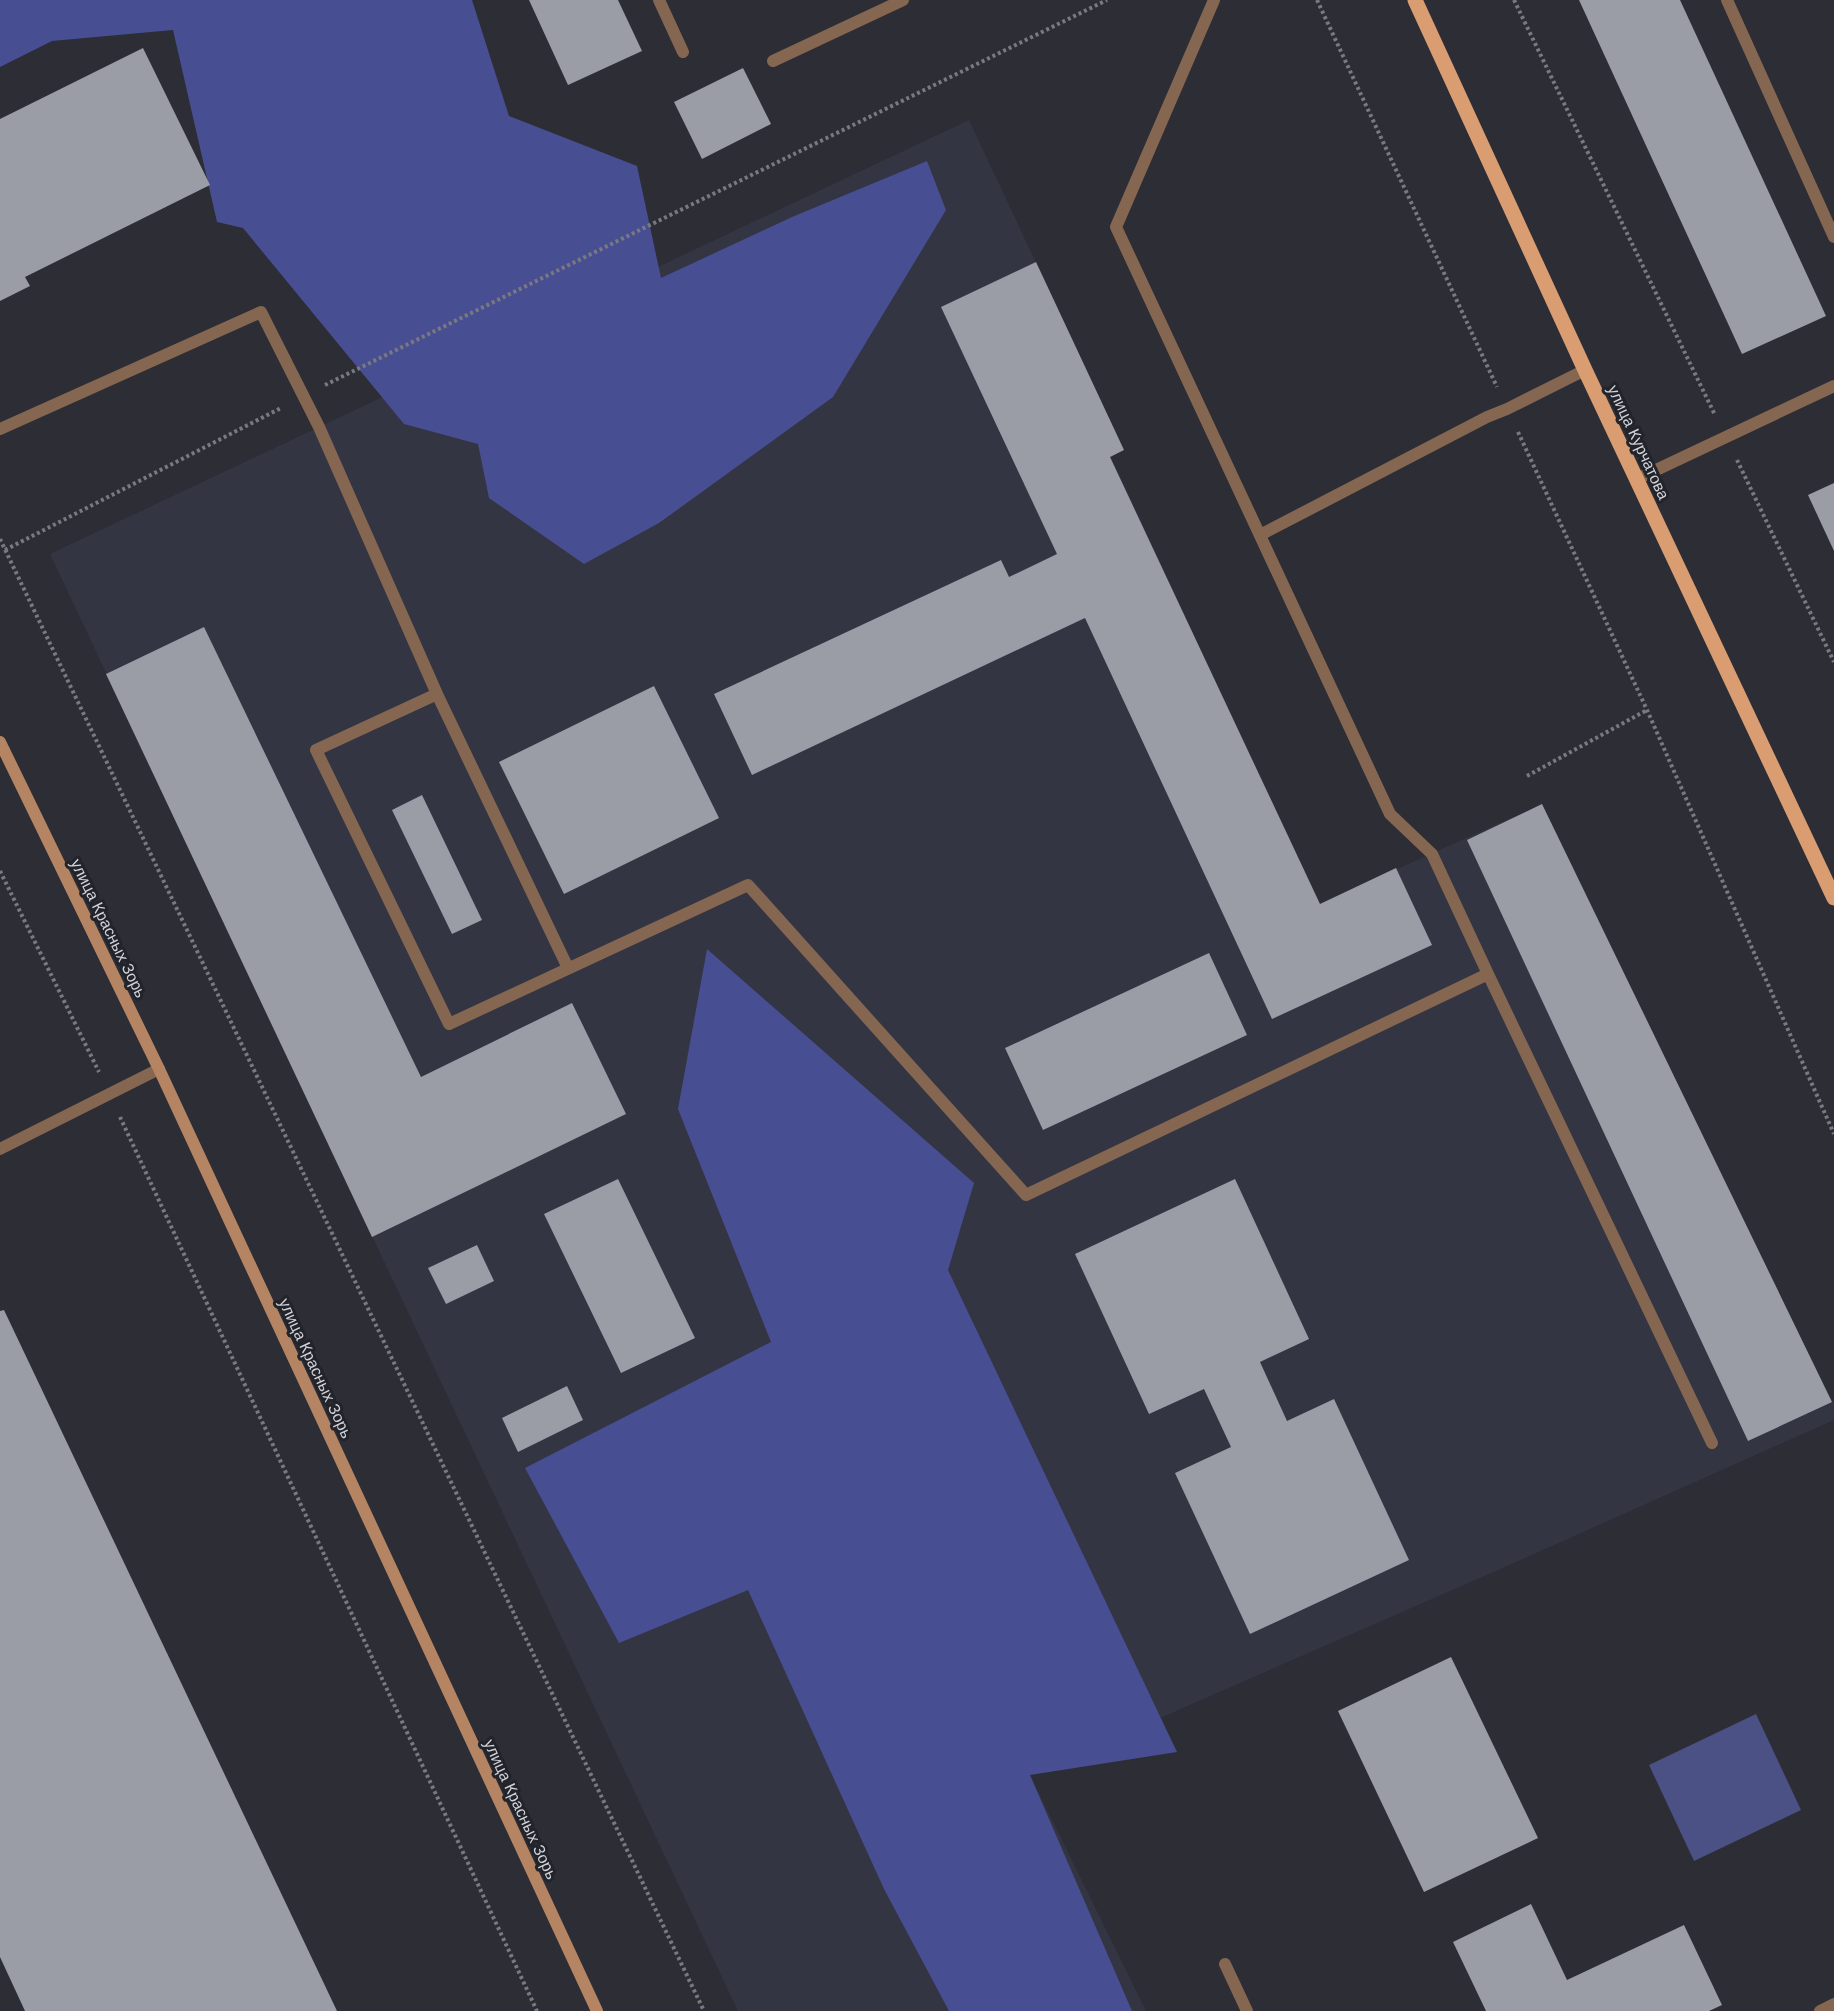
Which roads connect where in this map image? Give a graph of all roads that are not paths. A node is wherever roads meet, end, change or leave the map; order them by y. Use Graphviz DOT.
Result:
graph roads {
  1 [pos="659,0"];
  2 [pos="903,0"];
  3 [pos="1214,0"];
  4 [pos="1414,0"];
  5 [pos="1726,0"];
  6 [pos="683,52"];
  7 [pos="773,60"];
  8 [pos="1834,237"];
  9 [pos="1585,370"];
  10 [pos="1834,386"];
  11 [pos="0,429"];
  12 [pos="1637,479"];
  13 [pos="1260,535"];
  14 [pos="437,694"];
  15 [pos="0,742"];
  16 [pos="1834,898"];
  17 [pos="567,968"];
  18 [pos="1488,974"];
  19 [pos="159,1069"];
  20 [pos="0,1149"];
  21 [pos="1712,1443"];
  22 [pos="1225,1964"];
  23 [pos="1834,2004"];
  24 [pos="597,2011"];
  25 [pos="1247,2011"];
  26 [pos="1820,2011"];
  1 -- 6 [label="lane"];
  2 -- 7 [label="lane"];
  3 -- 13 [label="lane"];
  4 -- 9 [label="main road, улица Курчатова"];
  5 -- 8 [label="lane"];
  9 -- 12 [label="main road, улица Курчатова"];
  9 -- 13 [label="lane"];
  10 -- 12 [label="lane"];
  11 -- 14 [label="lane"];
  12 -- 16 [label="main road, улица Курчатова"];
  13 -- 18 [label="lane"];
  14 -- 17 [label="lane"];
  14 -- 17 [label="lane"];
  15 -- 19 [label="street, улица Красных Зорь"];
  17 -- 18 [label="lane"];
  18 -- 21 [label="lane"];
  19 -- 20 [label="lane"];
  19 -- 24 [label="street, улица Красных Зорь"];
  22 -- 25 [label="lane"];
  23 -- 26 [label="lane"];
}
